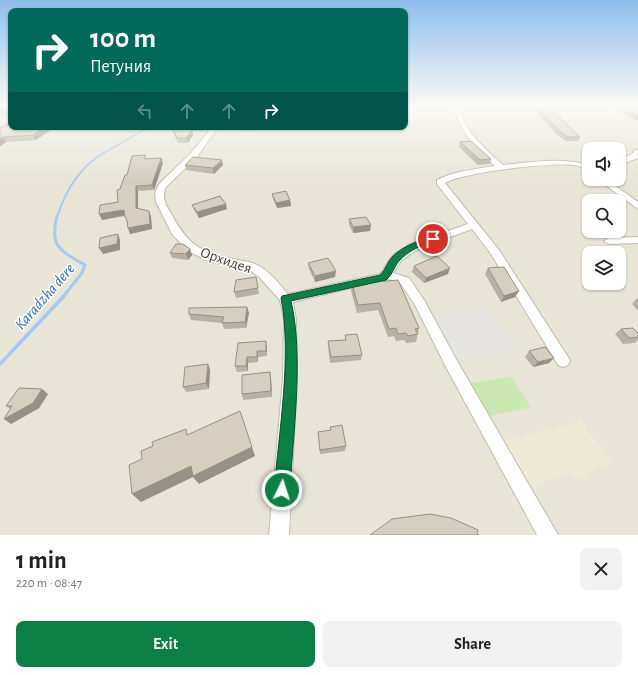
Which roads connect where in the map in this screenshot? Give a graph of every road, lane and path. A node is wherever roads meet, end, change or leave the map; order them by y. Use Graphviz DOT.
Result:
graph roads {
  1 [pos="213,130"];
  2 [pos="467,130"];
  3 [pos="638,152"];
  4 [pos="626,160"];
  5 [pos="582,165"];
  6 [pos="500,168"];
  7 [pos="611,186"];
  8 [pos="638,206"];
  9 [pos="474,225"];
  10 [pos="638,240"];
  11 [pos="609,241"];
  12 [pos="387,275"];
  13 [pos="286,298"];
  14 [pos="563,361"];
  15 [pos="279,535"];
  16 [pos="548,535"];
  1 -- 13 [label="street, Орхидея"];
  2 -- 6 [label="street"];
  3 -- 4 [label="street"];
  5 -- 6 [label="street"];
  6 -- 9 [label="street"];
  7 -- 8 [label="street"];
  9 -- 12 [label="street"];
  9 -- 14 [label="street"];
  10 -- 11 [label="street"];
  12 -- 13 [label="street"];
  12 -- 16 [label="street"];
  13 -- 15 [label="street"];
}
